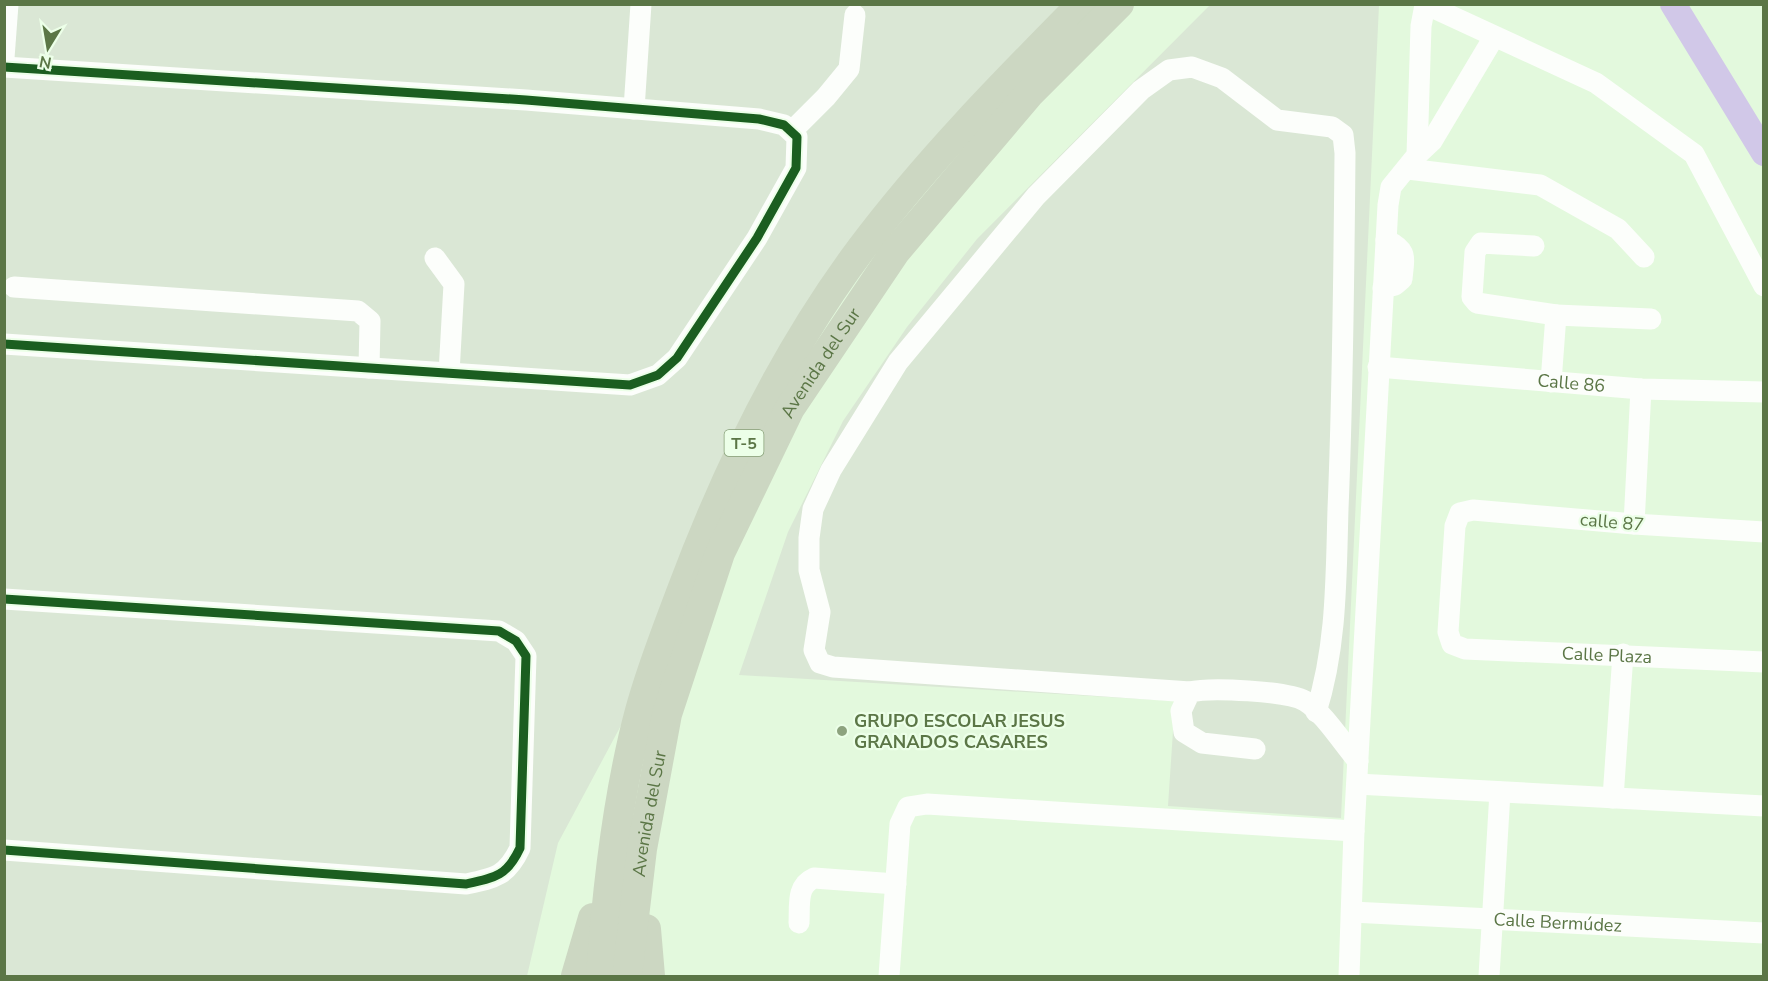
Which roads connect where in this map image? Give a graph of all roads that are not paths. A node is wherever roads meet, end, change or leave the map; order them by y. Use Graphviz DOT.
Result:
graph roads {
  1 [pos="8,4"];
  2 [pos="641,4"];
  3 [pos="1082,4"];
  4 [pos="1119,4"];
  5 [pos="1425,5"];
  6 [pos="855,15"];
  7 [pos="1494,37"];
  8 [pos="4,58"];
  9 [pos="4,67"];
  10 [pos="634,109"];
  11 [pos="792,130"];
  12 [pos="1413,162"];
  13 [pos="1534,246"];
  14 [pos="1644,257"];
  15 [pos="435,258"];
  16 [pos="1764,286"];
  17 [pos="14,287"];
  18 [pos="1556,315"];
  19 [pos="1651,319"];
  20 [pos="4,344"];
  21 [pos="1378,367"];
  22 [pos="369,368"];
  23 [pos="449,373"];
  24 [pos="1551,382"];
  25 [pos="1641,389"];
  26 [pos="1764,392"];
  27 [pos="1634,524"];
  28 [pos="1764,532"];
  29 [pos="4,598"];
  30 [pos="1452,644"];
  31 [pos="1623,654"];
  32 [pos="1764,662"];
  33 [pos="1190,692"];
  34 [pos="1316,712"];
  35 [pos="1256,750"];
  36 [pos="1358,761"];
  37 [pos="1357,784"];
  38 [pos="1500,792"];
  39 [pos="1613,798"];
  40 [pos="1764,806"];
  41 [pos="1354,831"];
  42 [pos="628,846"];
  43 [pos="4,850"];
  44 [pos="896,884"];
  45 [pos="1352,912"];
  46 [pos="1493,919"];
  47 [pos="799,923"];
  48 [pos="1764,933"];
  49 [pos="576,976"];
  50 [pos="601,976"];
  51 [pos="627,976"];
  52 [pos="650,976"];
  53 [pos="888,976"];
  54 [pos="1349,976"];
  55 [pos="1490,976"];
  1 -- 8 [label="street"];
  2 -- 10 [label="street"];
  3 -- 42 [label="highway, Avenida del Sur / T-5"];
  4 -- 42 [label="highway, Avenida del Sur / T-5"];
  5 -- 7 [label="street"];
  5 -- 12 [label="street"];
  6 -- 11 [label="street"];
  7 -- 12 [label="street"];
  7 -- 16 [label="street"];
  9 -- 10 [label="street"];
  10 -- 11 [label="street"];
  11 -- 23 [label="street"];
  12 -- 14 [label="street"];
  12 -- 21 [label="street"];
  13 -- 18 [label="street"];
  15 -- 23 [label="street"];
  17 -- 22 [label="street"];
  18 -- 19 [label="street"];
  18 -- 24 [label="street"];
  20 -- 22 [label="street"];
  21 -- 24 [label="street, Calle 86"];
  21 -- 36 [label="street"];
  22 -- 23 [label="street"];
  24 -- 25 [label="street, Calle 86"];
  25 -- 26 [label="street, Calle 86"];
  25 -- 27 [label="street"];
  27 -- 28 [label="street, calle 87"];
  27 -- 30 [label="street, calle 87"];
  29 -- 43 [label="street"];
  30 -- 31 [label="street, Calle Plaza"];
  31 -- 32 [label="street, Calle Plaza"];
  31 -- 39 [label="street"];
  33 -- 34 [label="street"];
  33 -- 34 [label="street"];
  33 -- 35 [label="street"];
  34 -- 36 [label="street"];
  36 -- 37 [label="street"];
  37 -- 38 [label="street"];
  37 -- 41 [label="street"];
  38 -- 39 [label="street"];
  38 -- 46 [label="street"];
  39 -- 40 [label="street"];
  41 -- 44 [label="street"];
  41 -- 45 [label="street"];
  42 -- 49 [label="highway"];
  42 -- 50 [label="highway, Avenida del Sur / T-5"];
  42 -- 51 [label="highway, Avenida del Sur / T-5"];
  42 -- 52 [label="highway"];
  44 -- 47 [label="street"];
  44 -- 53 [label="street"];
  45 -- 46 [label="street, Calle Bermúdez"];
  45 -- 54 [label="street"];
  46 -- 48 [label="street, Calle Bermúdez"];
  46 -- 55 [label="street"];
}
